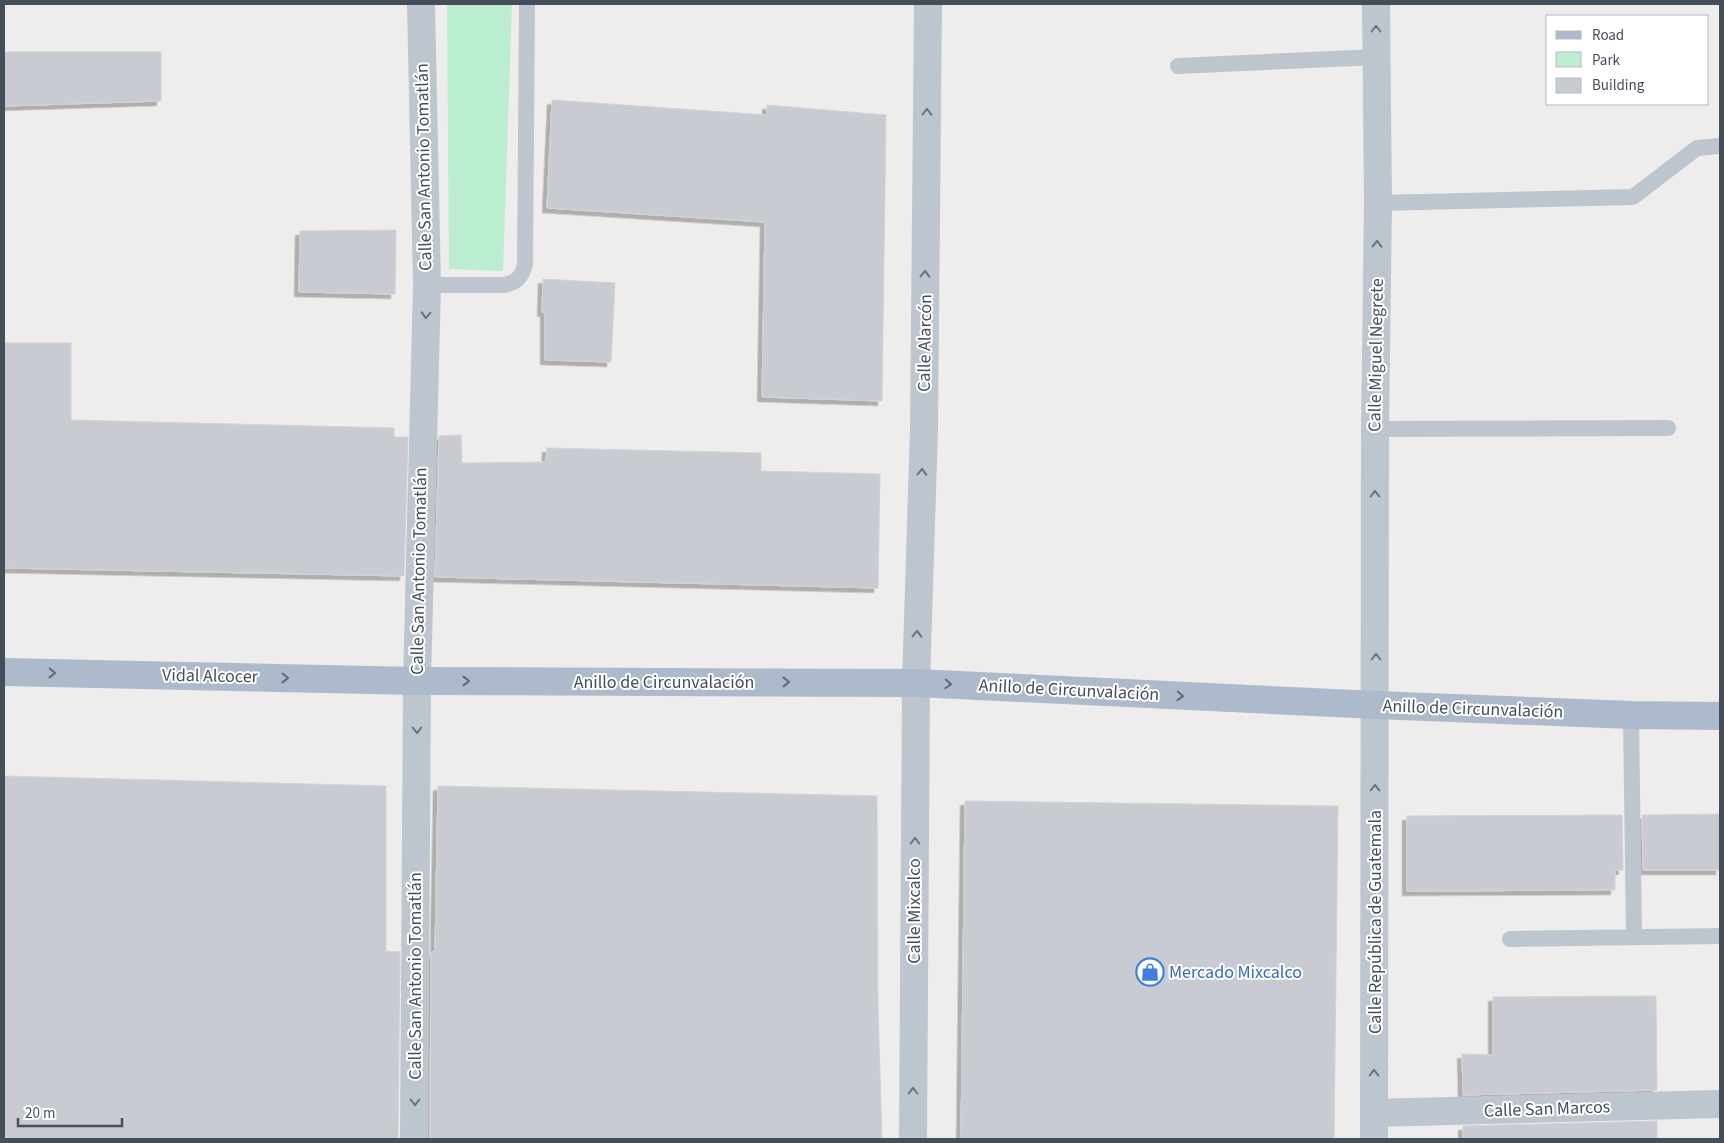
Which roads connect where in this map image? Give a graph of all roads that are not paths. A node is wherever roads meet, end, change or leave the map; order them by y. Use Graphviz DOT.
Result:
graph roads {
  1 [pos="421,4"];
  2 [pos="527,4"];
  3 [pos="928,4"];
  4 [pos="1376,4"];
  5 [pos="1376,57"];
  6 [pos="1178,66"];
  7 [pos="1720,146"];
  8 [pos="1378,203"];
  9 [pos="427,285"];
  10 [pos="1668,428"];
  11 [pos="1375,429"];
  12 [pos="4,672"];
  13 [pos="417,681"];
  14 [pos="916,683"];
  15 [pos="1376,705"];
  16 [pos="1632,715"];
  17 [pos="1720,716"];
  18 [pos="1720,936"];
  19 [pos="1634,937"];
  20 [pos="1510,939"];
  21 [pos="1720,1104"];
  22 [pos="1374,1126"];
  23 [pos="414,1139"];
  24 [pos="913,1139"];
  1 -- 9 [label="street, Calle San Antonio Tomatlán"];
  2 -- 9 [label="lane"];
  14 -- 3 [label="street, Calle Alarcón, one-way"];
  5 -- 4 [label="street, Calle Miguel Negrete, one-way"];
  5 -- 6 [label="lane"];
  5 -- 8 [label="street, Calle Miguel Negrete"];
  7 -- 8 [label="lane"];
  11 -- 8 [label="street, Calle Miguel Negrete, one-way"];
  9 -- 13 [label="street, Calle San Antonio Tomatlán, one-way"];
  10 -- 11 [label="lane"];
  15 -- 11 [label="street, Calle Miguel Negrete, one-way"];
  12 -- 13 [label="main road, Vidal Alcocer, one-way"];
  13 -- 14 [label="main road, Anillo de Circunvalación, one-way"];
  13 -- 23 [label="street, Calle San Antonio Tomatlán, one-way"];
  14 -- 15 [label="main road, Anillo de Circunvalación, one-way"];
  24 -- 14 [label="street, Calle Mixcalco, one-way"];
  15 -- 16 [label="main road, Anillo de Circunvalación"];
  22 -- 15 [label="street, Calle República de Guatemala, one-way"];
  16 -- 17 [label="main road, Anillo de Circunvalación"];
  16 -- 19 [label="lane"];
  18 -- 19 [label="lane"];
  19 -- 20 [label="lane"];
  21 -- 22 [label="street, Calle San Marcos"];
}
